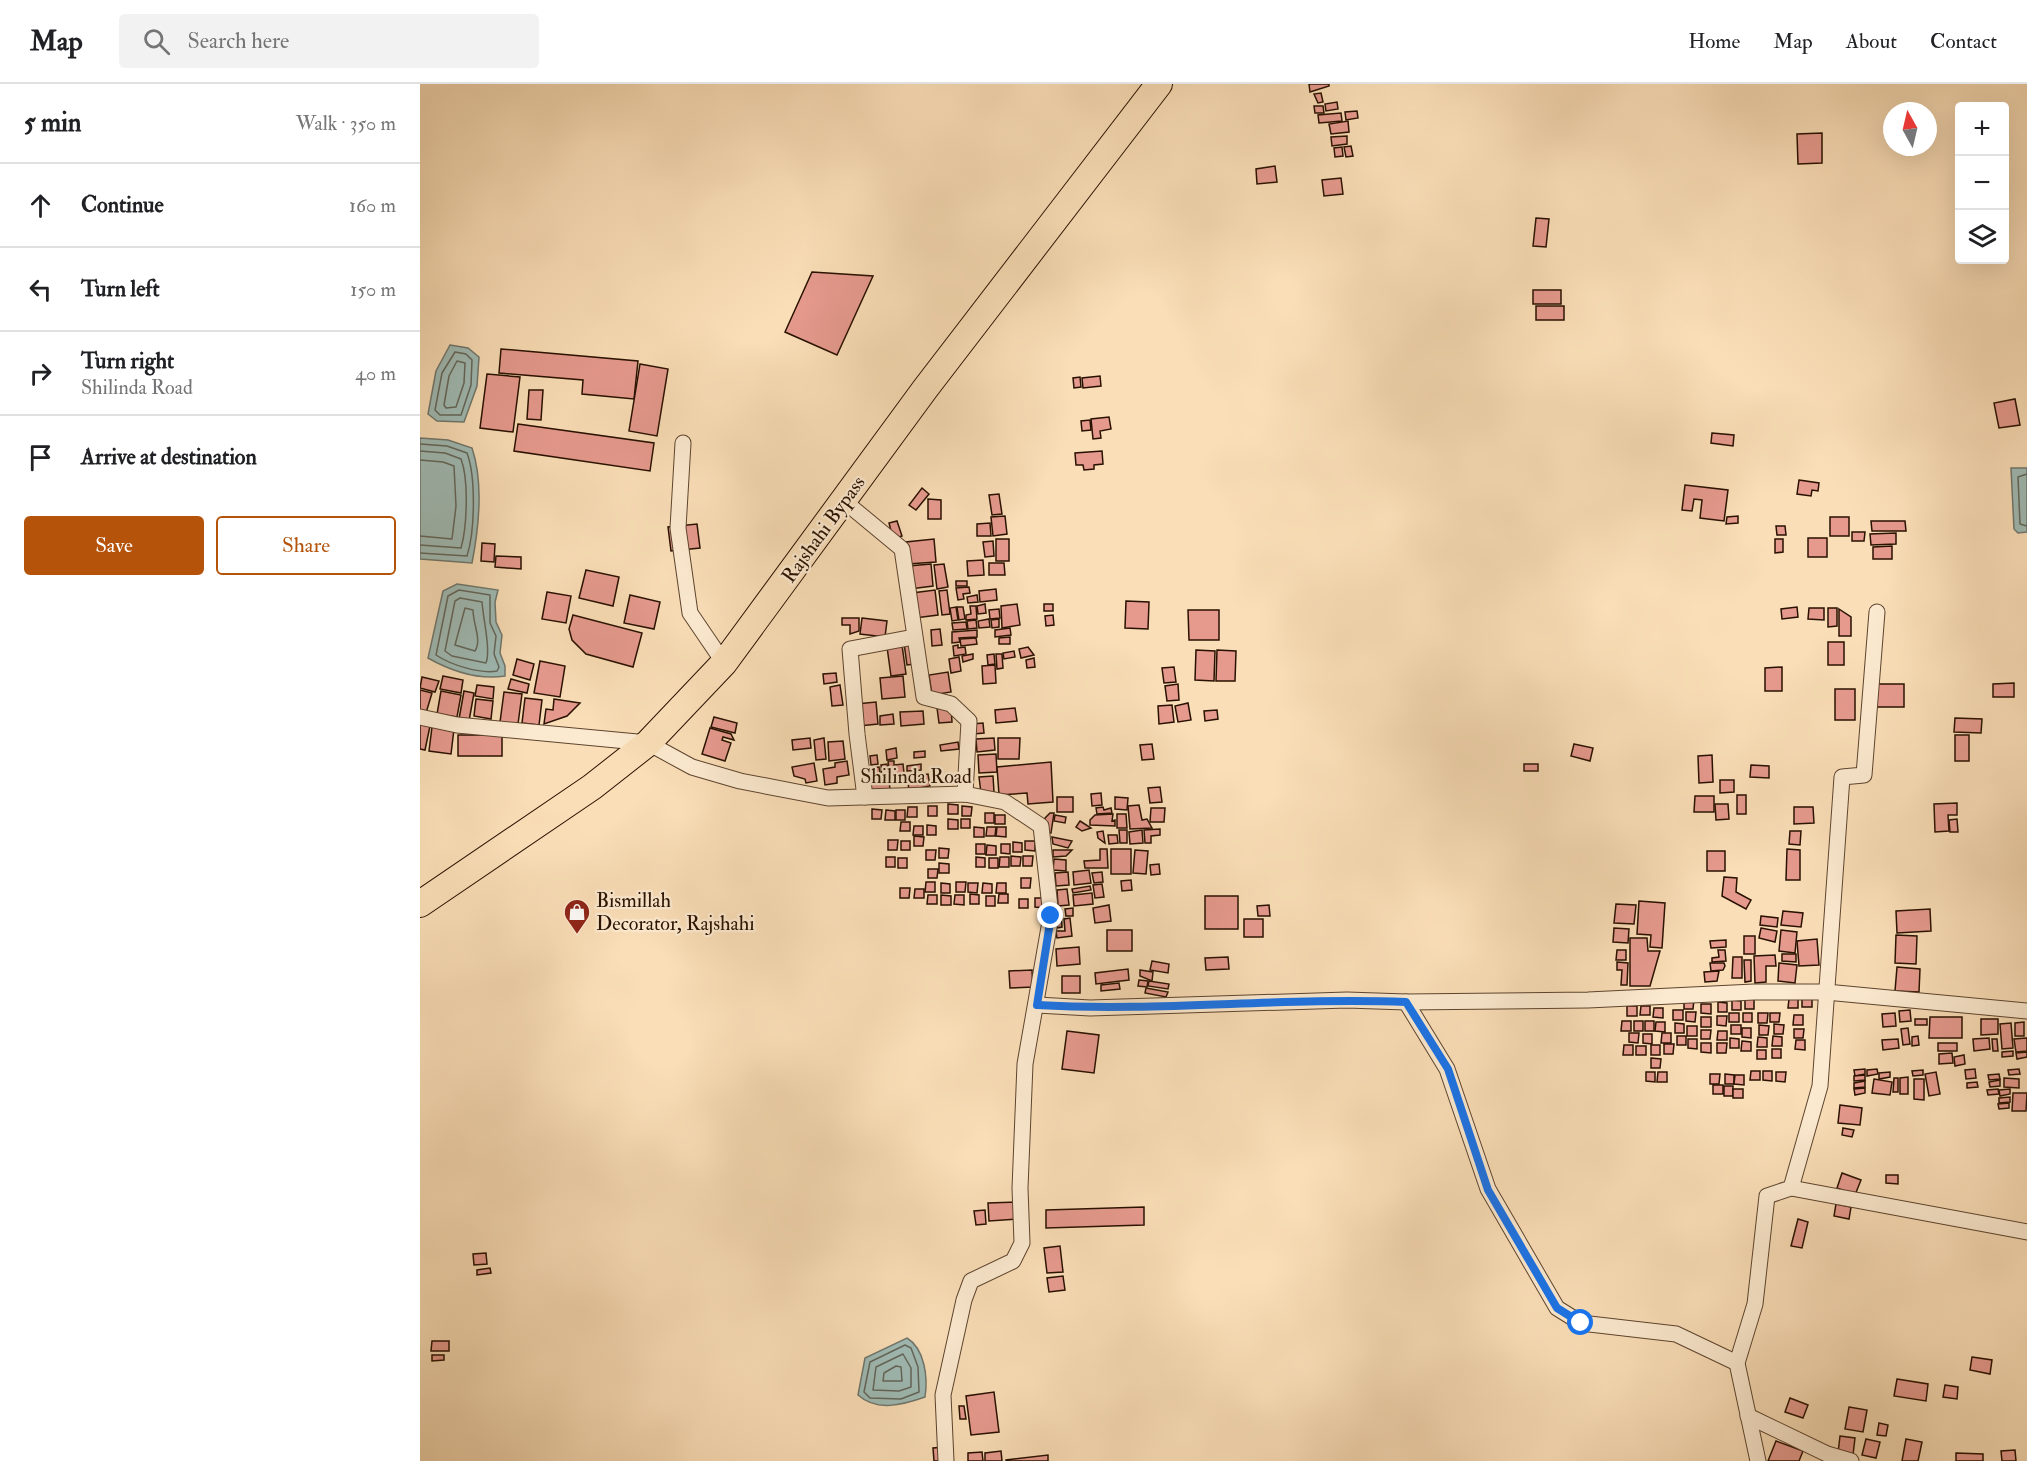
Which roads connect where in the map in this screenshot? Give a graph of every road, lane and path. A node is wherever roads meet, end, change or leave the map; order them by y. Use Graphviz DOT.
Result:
graph roads {
  1 [pos="1159,84"];
  2 [pos="683,443"];
  3 [pos="844,501"];
  4 [pos="1877,612"];
  5 [pos="914,637"];
  6 [pos="724,663"];
  7 [pos="420,717"];
  8 [pos="648,743"];
  9 [pos="965,794"];
  10 [pos="865,797"];
  11 [pos="420,904"];
  12 [pos="1826,992"];
  13 [pos="1406,1002"];
  14 [pos="1037,1005"];
  15 [pos="2027,1011"];
  16 [pos="1791,1188"];
  17 [pos="2027,1232"];
  18 [pos="1737,1362"];
  19 [pos="1748,1416"];
  20 [pos="946,1461"];
  21 [pos="1758,1461"];
  22 [pos="1851,1461"];
  1 -- 3 [label="highway, Rajshahi Bypass"];
  2 -- 6 [label="street"];
  3 -- 5 [label="street"];
  3 -- 6 [label="highway, Rajshahi Bypass"];
  4 -- 12 [label="street"];
  5 -- 9 [label="street"];
  5 -- 10 [label="street"];
  6 -- 8 [label="highway, Rajshahi Bypass"];
  7 -- 8 [label="street"];
  8 -- 10 [label="street, Shilinda Road"];
  8 -- 11 [label="highway, Rajshahi Bypass"];
  9 -- 10 [label="street, Shilinda Road"];
  9 -- 14 [label="street, Shilinda Road"];
  12 -- 13 [label="street"];
  12 -- 15 [label="street"];
  12 -- 16 [label="street"];
  13 -- 14 [label="street"];
  13 -- 18 [label="street"];
  14 -- 20 [label="street, Shilinda Road"];
  16 -- 17 [label="street"];
  16 -- 18 [label="street"];
  18 -- 19 [label="street"];
  19 -- 21 [label="street"];
  19 -- 22 [label="street"];
}
